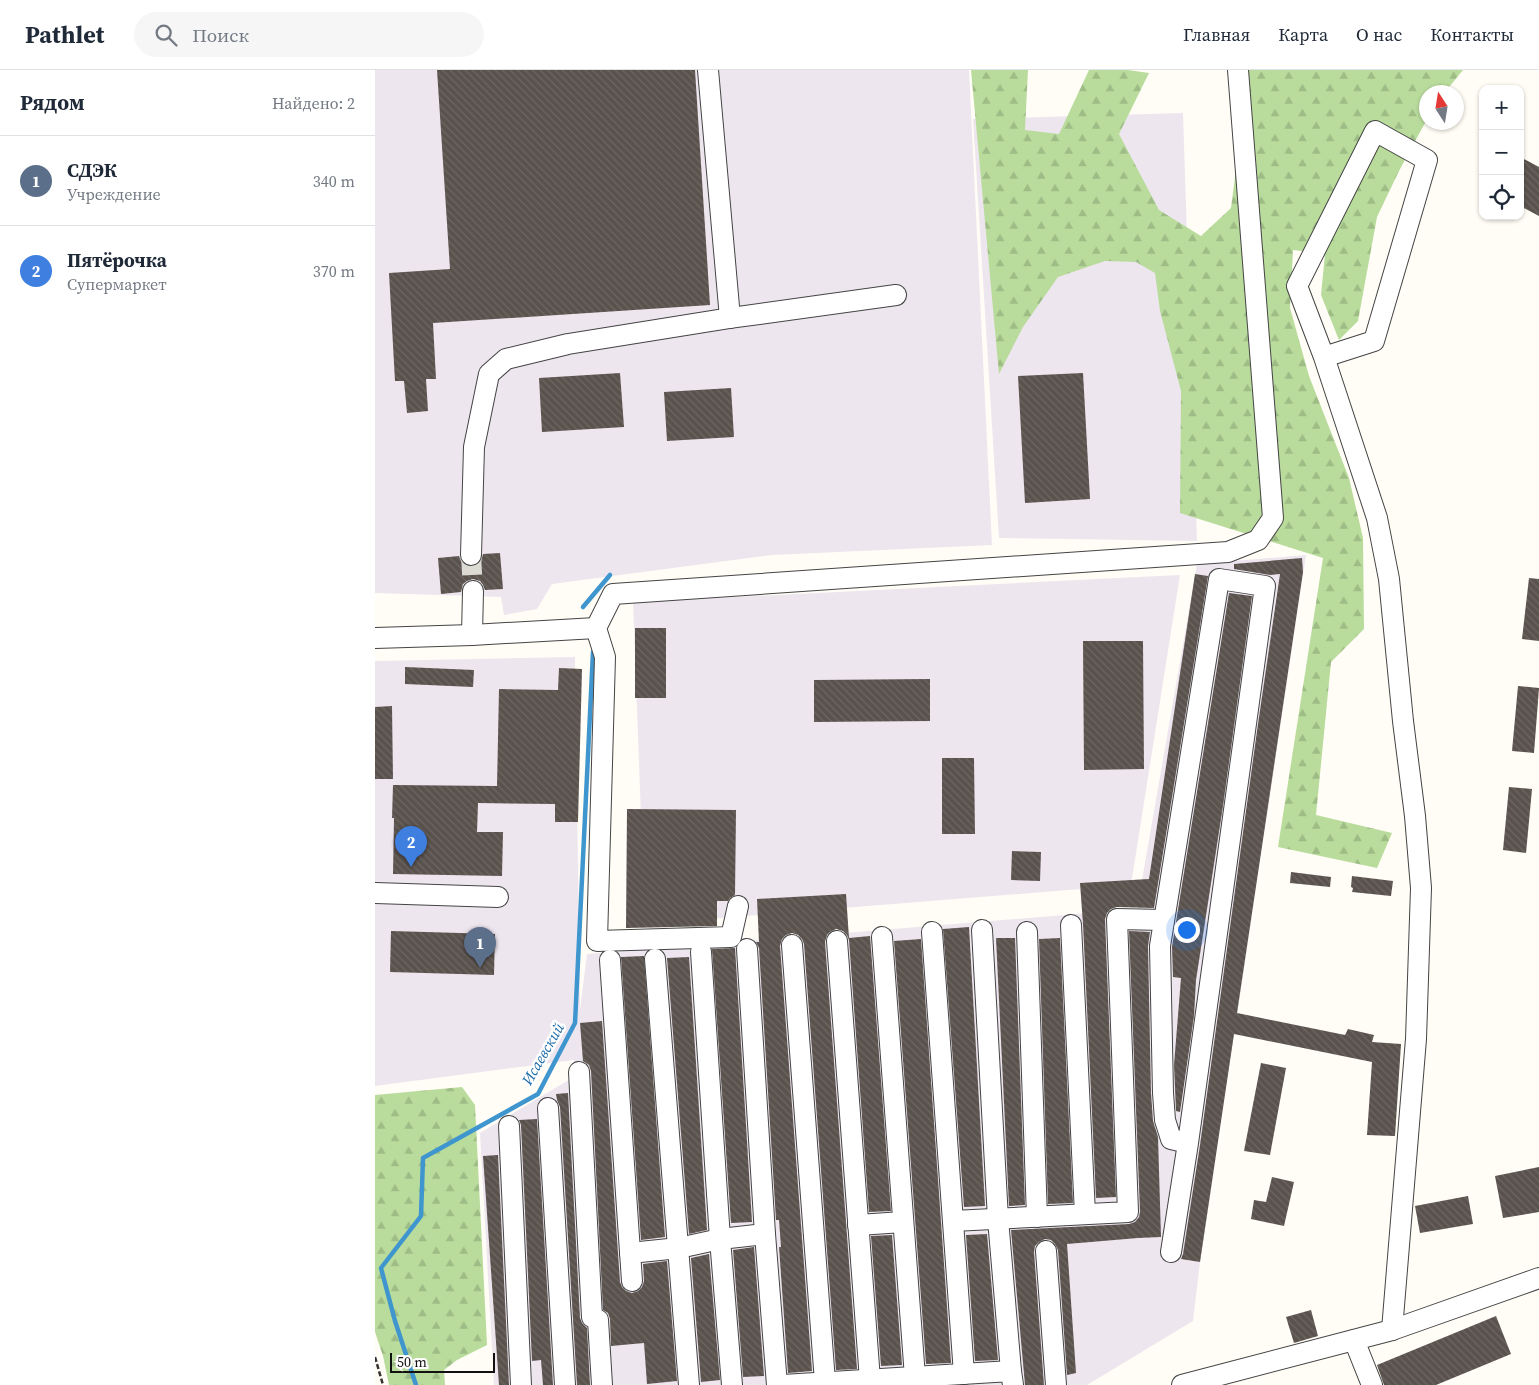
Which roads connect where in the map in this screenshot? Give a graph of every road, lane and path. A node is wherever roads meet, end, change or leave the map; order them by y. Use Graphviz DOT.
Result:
graph roads {
  1 [pos="708,70"];
  2 [pos="1238,70"];
  3 [pos="896,295"];
  4 [pos="730,318"];
  5 [pos="1324,357"];
  6 [pos="471,555"];
  7 [pos="473,591"];
  8 [pos="596,628"];
  9 [pos="472,635"];
  10 [pos="375,638"];
  11 [pos="375,893"];
  12 [pos="499,897"];
  13 [pos="738,906"];
  14 [pos="1164,920"];
  15 [pos="1071,925"];
  16 [pos="982,930"];
  17 [pos="932,932"];
  18 [pos="1027,932"];
  19 [pos="882,937"];
  20 [pos="837,941"];
  21 [pos="793,946"];
  22 [pos="747,949"];
  23 [pos="701,952"];
  24 [pos="655,959"];
  25 [pos="610,960"];
  26 [pos="579,1072"];
  27 [pos="548,1108"];
  28 [pos="509,1126"];
  29 [pos="1187,1143"];
  30 [pos="1085,1214"];
  31 [pos="1037,1217"];
  32 [pos="998,1219"];
  33 [pos="953,1221"];
  34 [pos="903,1222"];
  35 [pos="858,1224"];
  36 [pos="765,1234"];
  37 [pos="720,1239"];
  38 [pos="679,1248"];
  39 [pos="1045,1251"];
  40 [pos="1171,1252"];
  41 [pos="630,1253"];
  42 [pos="1539,1278"];
  43 [pos="632,1281"];
  44 [pos="1393,1330"];
  45 [pos="1354,1340"];
  46 [pos="375,1357"];
  47 [pos="964,1374"];
  48 [pos="915,1377"];
  49 [pos="1012,1378"];
  50 [pos="870,1380"];
  51 [pos="825,1382"];
  52 [pos="383,1385"];
  53 [pos="521,1385"];
  54 [pos="565,1385"];
  55 [pos="603,1385"];
  56 [pos="689,1385"];
  57 [pos="732,1385"];
  58 [pos="777,1385"];
  59 [pos="783,1385"];
  60 [pos="1056,1385"];
  61 [pos="1182,1385"];
  62 [pos="1372,1385"];
  1 -- 4 [label="street"];
  2 -- 8 [label="street"];
  3 -- 4 [label="street"];
  4 -- 6 [label="street"];
  5 -- 5 [label="street"];
  5 -- 44 [label="street"];
  7 -- 9 [label="street"];
  8 -- 9 [label="street"];
  8 -- 13 [label="street"];
  9 -- 10 [label="street"];
  11 -- 12 [label="street"];
  14 -- 29 [label="street"];
  14 -- 29 [label="street"];
  14 -- 30 [label="street"];
  15 -- 30 [label="street"];
  16 -- 32 [label="street"];
  17 -- 33 [label="street"];
  18 -- 31 [label="street"];
  19 -- 34 [label="street"];
  20 -- 35 [label="street"];
  21 -- 51 [label="street"];
  22 -- 36 [label="street"];
  23 -- 37 [label="street"];
  24 -- 38 [label="street"];
  25 -- 41 [label="street"];
  26 -- 55 [label="street"];
  27 -- 54 [label="street"];
  28 -- 53 [label="street"];
  29 -- 40 [label="street"];
  30 -- 31 [label="street"];
  31 -- 32 [label="street"];
  32 -- 33 [label="street"];
  32 -- 49 [label="street"];
  33 -- 47 [label="street"];
  34 -- 35 [label="street"];
  34 -- 48 [label="street"];
  35 -- 50 [label="street"];
  36 -- 37 [label="street"];
  36 -- 58 [label="street"];
  37 -- 38 [label="street"];
  37 -- 57 [label="street"];
  38 -- 41 [label="street"];
  38 -- 56 [label="street"];
  39 -- 60 [label="street"];
  41 -- 43 [label="street"];
  42 -- 44 [label="street"];
  44 -- 45 [label="street"];
  45 -- 61 [label="street"];
  45 -- 62 [label="street"];
  46 -- 52 [label="path"];
  47 -- 48 [label="street"];
  47 -- 49 [label="street"];
  48 -- 50 [label="street"];
  50 -- 51 [label="street"];
  51 -- 59 [label="street"];
}
